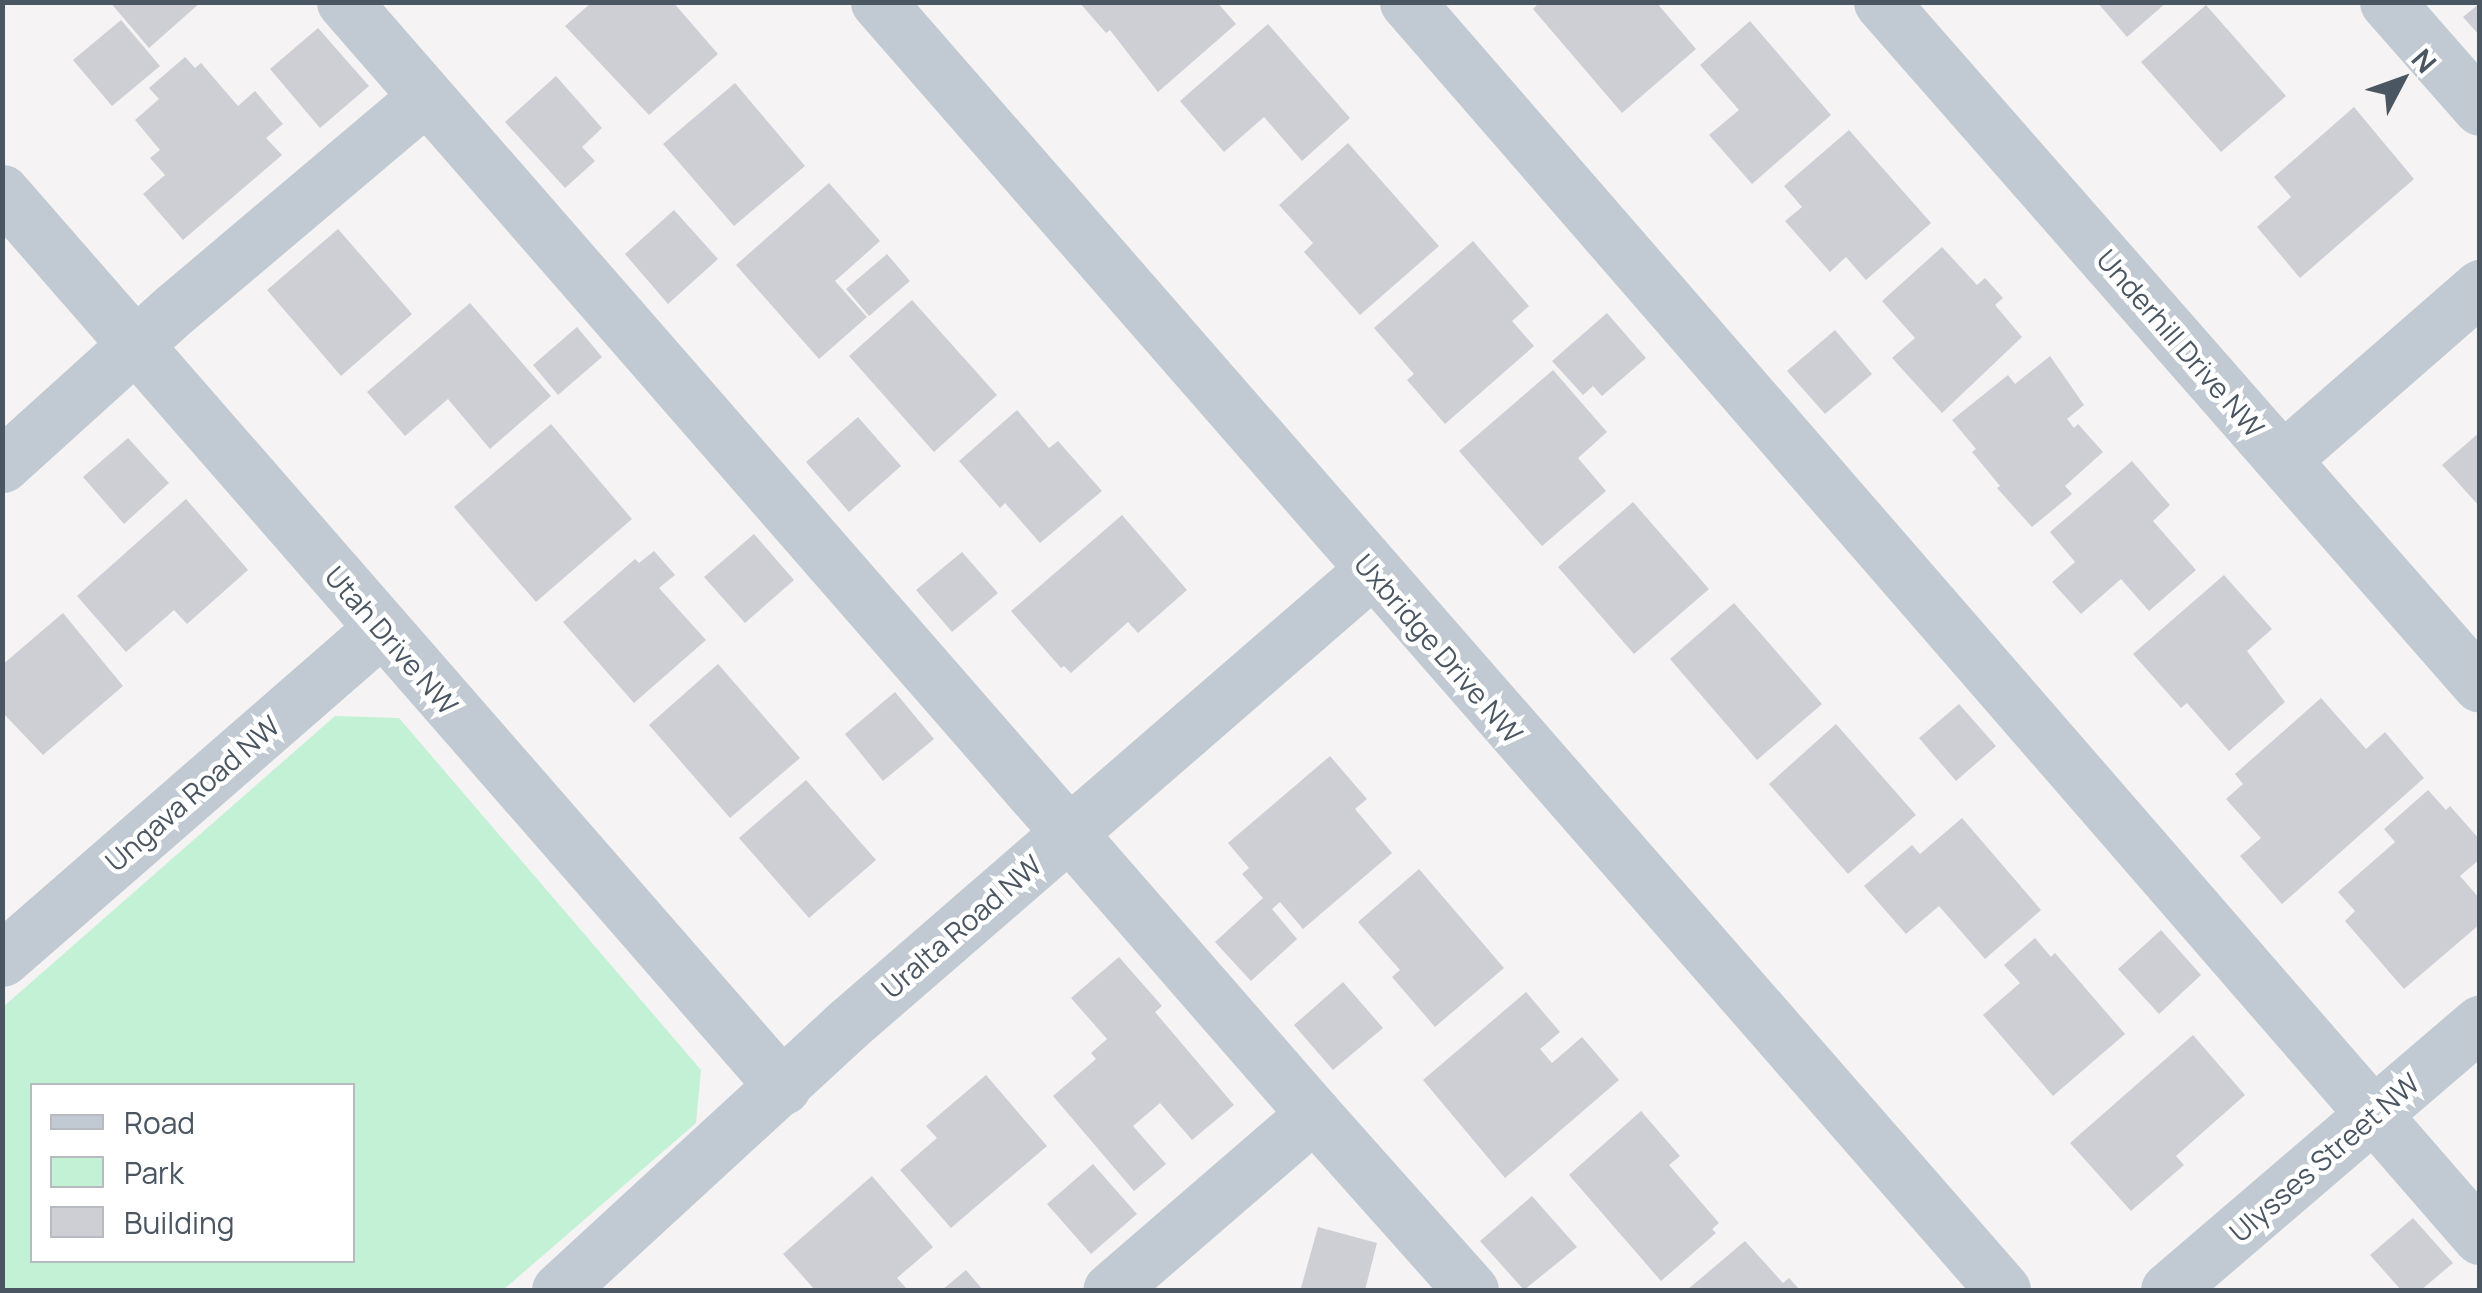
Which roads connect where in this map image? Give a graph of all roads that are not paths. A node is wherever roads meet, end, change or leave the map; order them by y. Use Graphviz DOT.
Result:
graph roads {
  1 [pos="344,2"];
  2 [pos="878,2"];
  3 [pos="1407,2"];
  4 [pos="1881,2"];
  5 [pos="2387,2"];
  6 [pos="426,97"];
  7 [pos="2480,108"];
  8 [pos="2,192"];
  9 [pos="2480,287"];
  10 [pos="134,345"];
  11 [pos="2283,459"];
  12 [pos="2,464"];
  13 [pos="1371,571"];
  14 [pos="382,628"];
  15 [pos="2480,685"];
  16 [pos="1071,832"];
  17 [pos="2,959"];
  18 [pos="2480,1023"];
  19 [pos="783,1087"];
  20 [pos="1314,1114"];
  21 [pos="2374,1115"];
  22 [pos="2480,1237"];
  23 [pos="559,1290"];
  24 [pos="1110,1290"];
  25 [pos="1471,1290"];
  26 [pos="2004,1290"];
  27 [pos="2168,1290"];
  1 -- 6 [label="street"];
  2 -- 13 [label="street, Uxbridge Drive NW"];
  3 -- 21 [label="street"];
  4 -- 11 [label="street, Underhill Drive NW"];
  5 -- 7 [label="street"];
  6 -- 10 [label="street"];
  6 -- 16 [label="street"];
  8 -- 10 [label="street, Utah Drive NW"];
  9 -- 11 [label="street"];
  10 -- 12 [label="street"];
  10 -- 14 [label="street, Utah Drive NW"];
  11 -- 15 [label="street, Underhill Drive NW"];
  13 -- 16 [label="street, Uralta Road NW"];
  13 -- 26 [label="street, Uxbridge Drive NW"];
  14 -- 17 [label="street, Ungava Road NW"];
  14 -- 19 [label="street, Utah Drive NW"];
  16 -- 19 [label="street, Uralta Road NW"];
  16 -- 20 [label="street"];
  18 -- 21 [label="street, Ulysses Street NW"];
  19 -- 23 [label="street, Uralta Road NW"];
  20 -- 24 [label="street"];
  20 -- 25 [label="street"];
  21 -- 22 [label="street"];
  21 -- 27 [label="street, Ulysses Street NW"];
}
